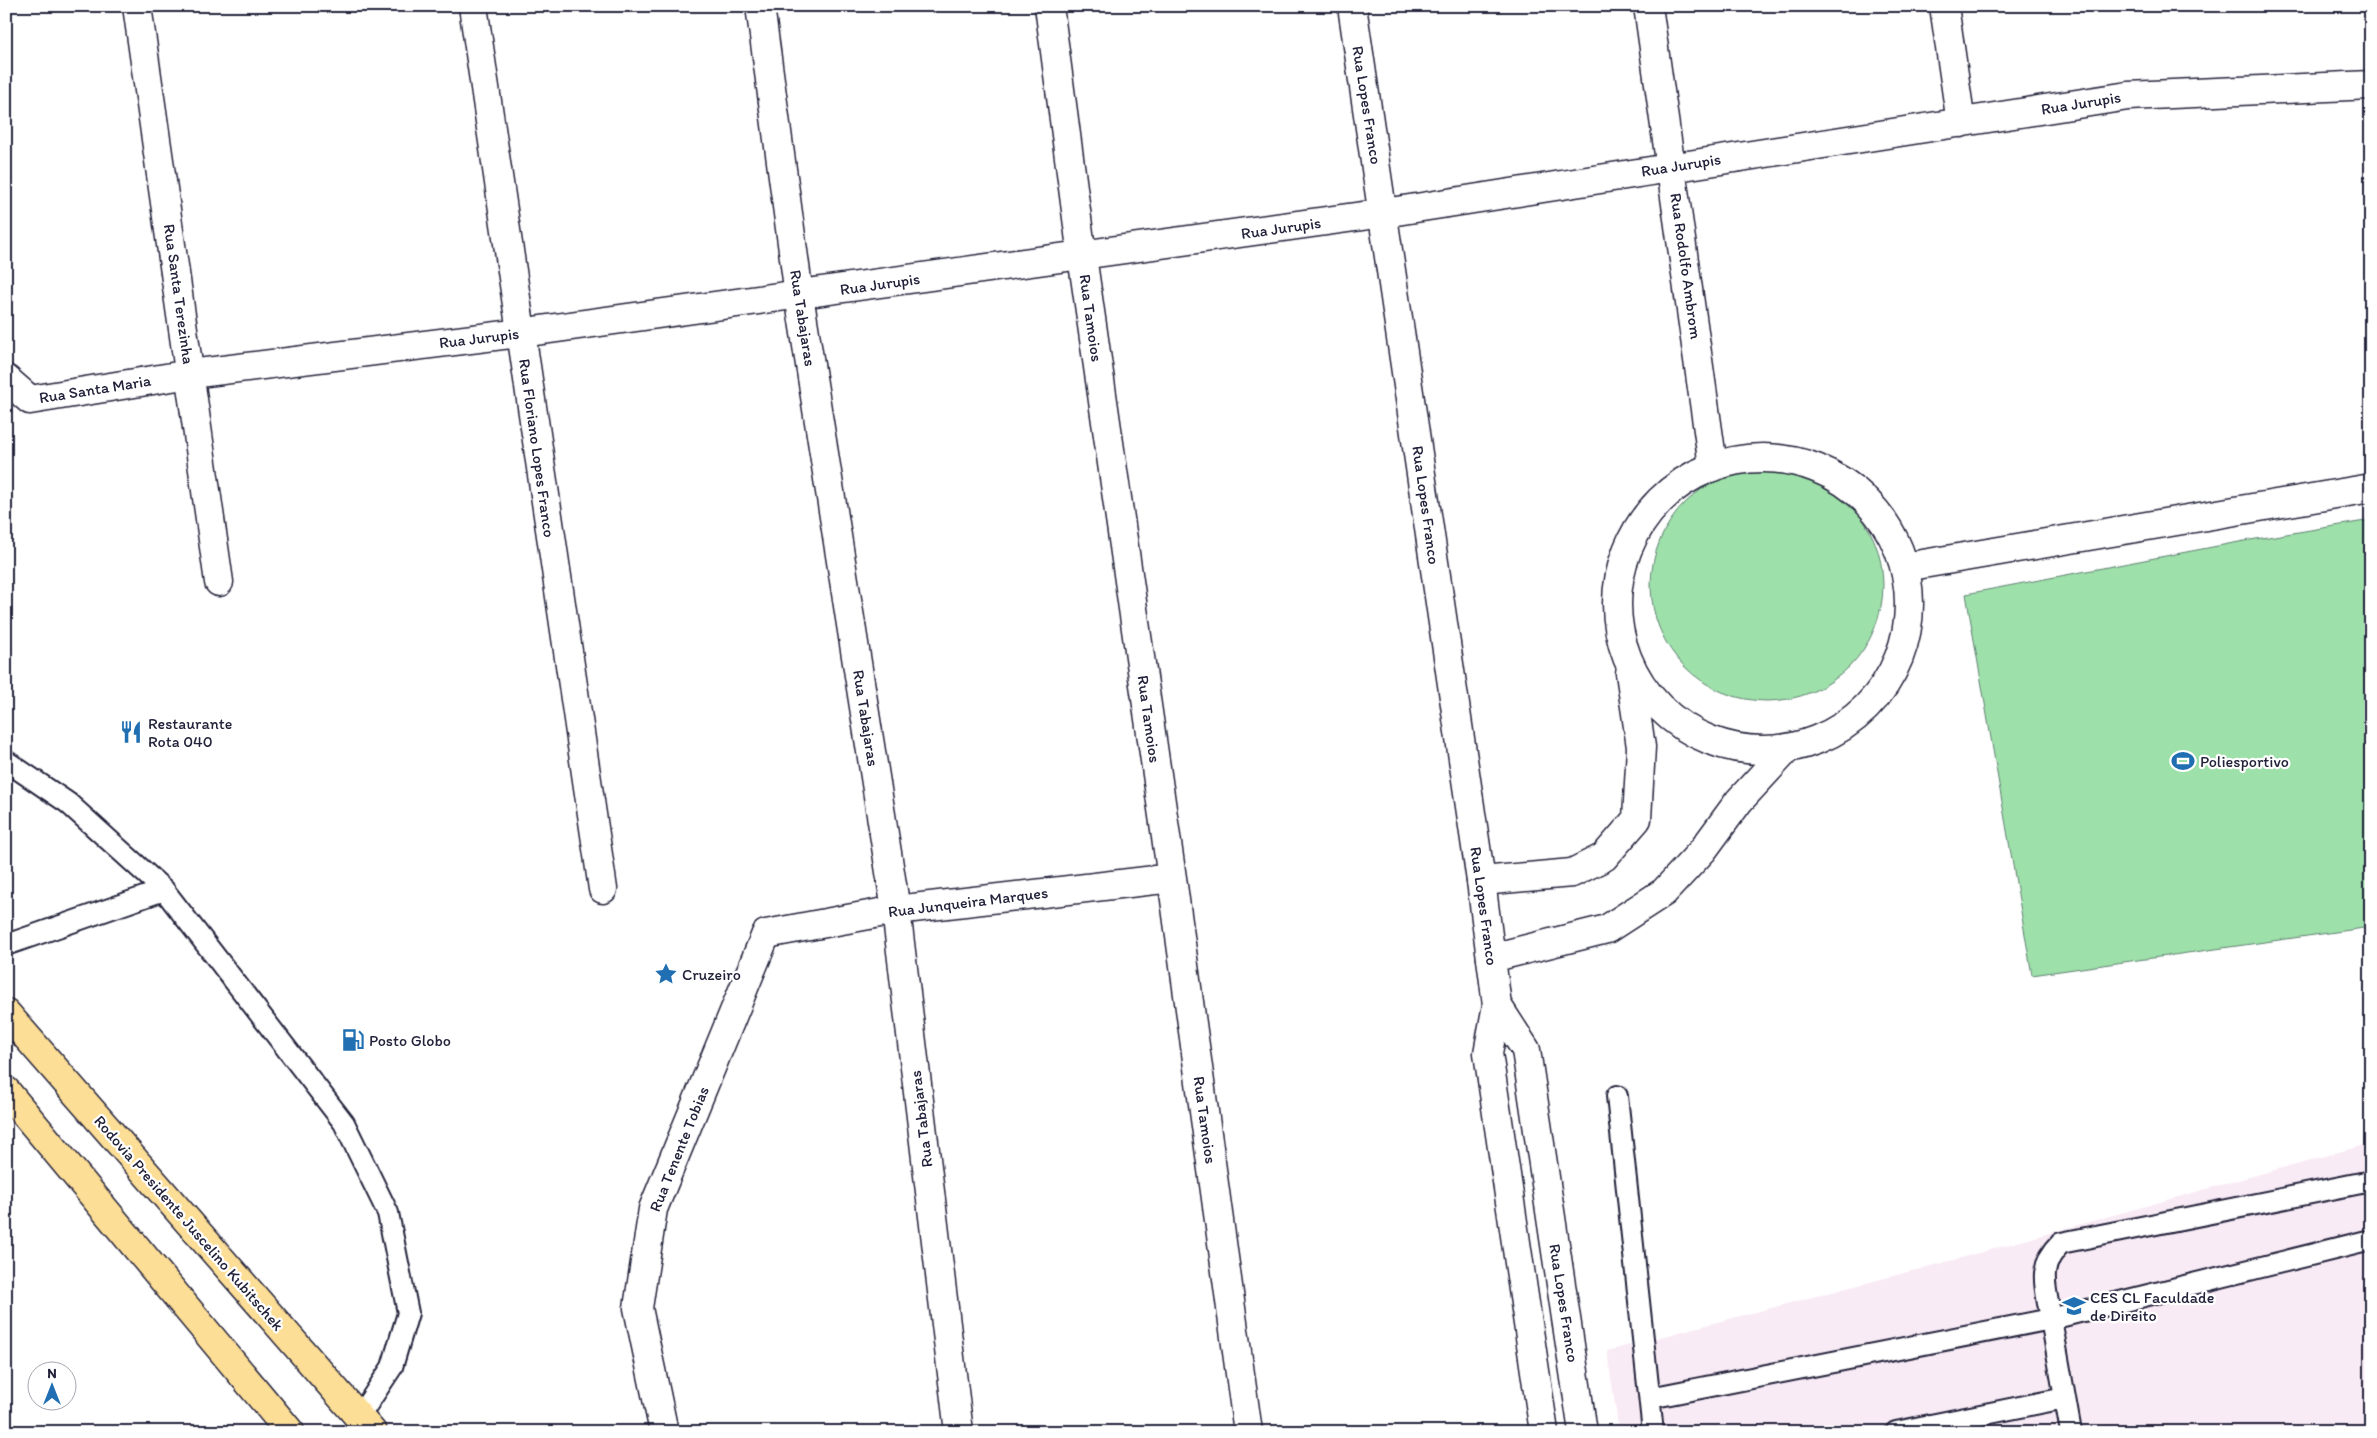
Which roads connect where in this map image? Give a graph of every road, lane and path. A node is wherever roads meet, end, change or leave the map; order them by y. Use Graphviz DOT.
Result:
graph roads {
  1 [pos="137,6"];
  2 [pos="473,6"];
  3 [pos="760,6"];
  4 [pos="1049,6"];
  5 [pos="1352,6"];
  6 [pos="1648,6"];
  7 [pos="1944,6"];
  8 [pos="2371,85"];
  9 [pos="1961,123"];
  10 [pos="1672,167"];
  11 [pos="1384,213"];
  12 [pos="1082,256"];
  13 [pos="800,295"];
  14 [pos="520,333"];
  15 [pos="190,374"];
  16 [pos="6,379"];
  17 [pos="1713,466"];
  18 [pos="2371,488"];
  19 [pos="1905,567"];
  20 [pos="219,582"];
  21 [pos="1628,664"];
  22 [pos="1787,749"];
  23 [pos="6,761"];
  24 [pos="1172,878"];
  25 [pos="1481,881"];
  26 [pos="603,888"];
  27 [pos="164,890"];
  28 [pos="896,910"];
  29 [pos="766,934"];
  30 [pos="6,946"];
  31 [pos="1491,958"];
  32 [pos="1497,1005"];
  33 [pos="6,1014"];
  34 [pos="6,1091"];
  35 [pos="1616,1096"];
  36 [pos="2371,1181"];
  37 [pos="2371,1240"];
  38 [pos="2051,1318"];
  39 [pos="1650,1398"];
  40 [pos="2066,1398"];
  41 [pos="366,1424"];
  42 [pos="290,1432"];
  43 [pos="664,1432"];
  44 [pos="959,1432"];
  45 [pos="1248,1432"];
  46 [pos="1544,1432"];
  47 [pos="1583,1432"];
  48 [pos="1653,1432"];
  49 [pos="1896,1432"];
  50 [pos="2071,1432"];
  1 -- 15 [label="street, Rua Santa Terezinha"];
  2 -- 14 [label="street, Rua Floriano Lopes Franco"];
  3 -- 13 [label="street, Rua Tabajaras"];
  4 -- 12 [label="street, Rua Tamoios"];
  5 -- 11 [label="street, Rua Lopes Franco"];
  6 -- 10 [label="street, Rua Rodolfo Ambrom"];
  7 -- 9 [label="street"];
  8 -- 9 [label="street, Rua Jurupis"];
  9 -- 10 [label="street, Rua Jurupis"];
  10 -- 11 [label="street, Rua Jurupis"];
  10 -- 17 [label="street, Rua Rodolfo Ambrom"];
  11 -- 12 [label="street, Rua Jurupis"];
  11 -- 25 [label="street, Rua Lopes Franco"];
  12 -- 13 [label="street, Rua Jurupis"];
  12 -- 24 [label="street, Rua Tamoios"];
  13 -- 14 [label="street, Rua Jurupis"];
  13 -- 28 [label="street, Rua Tabajaras"];
  14 -- 15 [label="street, Rua Jurupis"];
  14 -- 26 [label="street, Rua Floriano Lopes Franco"];
  15 -- 16 [label="street, Rua Santa Maria"];
  15 -- 20 [label="street, Rua Santa Terezinha"];
  17 -- 19 [label="street"];
  17 -- 21 [label="street"];
  18 -- 19 [label="street"];
  19 -- 22 [label="street"];
  21 -- 22 [label="street"];
  21 -- 25 [label="street"];
  22 -- 31 [label="street"];
  23 -- 27 [label="lane"];
  24 -- 28 [label="street, Rua Junqueira Marques"];
  24 -- 45 [label="street, Rua Tamoios"];
  25 -- 31 [label="street, Rua Lopes Franco"];
  27 -- 30 [label="lane"];
  27 -- 41 [label="lane"];
  28 -- 29 [label="street, Rua Junqueira Marques"];
  28 -- 44 [label="street, Rua Tabajaras"];
  29 -- 43 [label="street, Rua Tenente Tobias"];
  31 -- 32 [label="street, Rua Lopes Franco"];
  32 -- 46 [label="street, Rua Lopes Franco"];
  32 -- 47 [label="street, Rua Lopes Franco"];
  33 -- 41 [label="highway, Rodovia Presidente Juscelino Kubitschek"];
  34 -- 42 [label="highway"];
  35 -- 39 [label="lane"];
  36 -- 38 [label="lane"];
  37 -- 38 [label="lane"];
  38 -- 39 [label="lane"];
  38 -- 40 [label="lane"];
  39 -- 48 [label="lane"];
  40 -- 49 [label="lane"];
  40 -- 50 [label="lane"];
}
